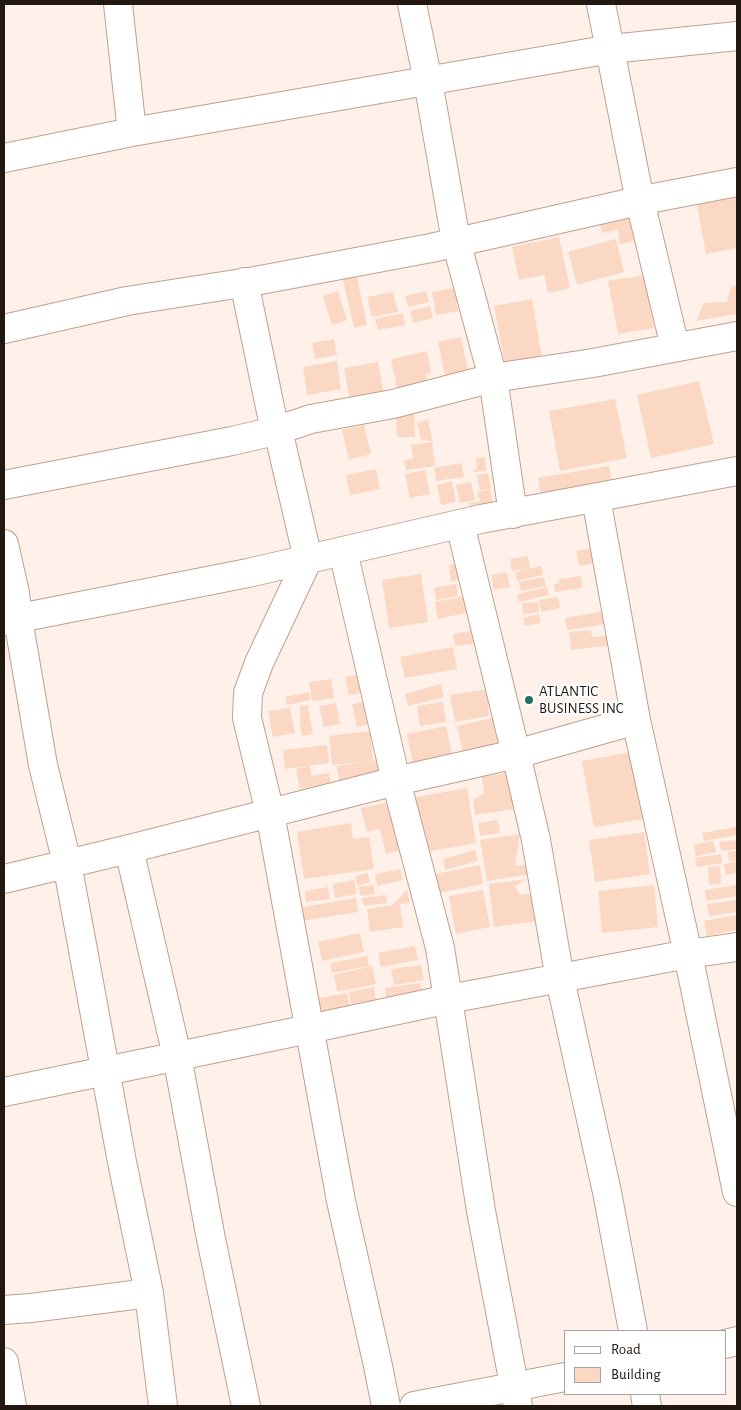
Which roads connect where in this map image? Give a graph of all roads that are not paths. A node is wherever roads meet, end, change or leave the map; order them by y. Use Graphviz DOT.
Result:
graph roads {
  1 [pos="118,4"];
  2 [pos="412,4"];
  3 [pos="602,4"];
  4 [pos="737,36"];
  5 [pos="611,49"];
  6 [pos="428,81"];
  7 [pos="132,132"];
  8 [pos="4,158"];
  9 [pos="737,182"];
  10 [pos="640,201"];
  11 [pos="456,241"];
  12 [pos="244,282"];
  13 [pos="4,329"];
  14 [pos="737,336"];
  15 [pos="675,347"];
  16 [pos="492,378"];
  17 [pos="274,432"];
  18 [pos="737,471"];
  19 [pos="4,485"];
  20 [pos="596,498"];
  21 [pos="513,514"];
  22 [pos="460,524"];
  23 [pos="4,544"];
  24 [pos="343,551"];
  25 [pos="308,559"];
  26 [pos="11,620"];
  27 [pos="636,720"];
  28 [pos="516,754"];
  29 [pos="396,781"];
  30 [pos="270,813"];
  31 [pos="129,849"];
  32 [pos="67,863"];
  33 [pos="4,879"];
  34 [pos="737,947"];
  35 [pos="688,954"];
  36 [pos="560,979"];
  37 [pos="449,999"];
  38 [pos="309,1029"];
  39 [pos="177,1056"];
  40 [pos="104,1071"];
  41 [pos="4,1092"];
  42 [pos="737,1192"];
  43 [pos="149,1293"];
  44 [pos="4,1310"];
  45 [pos="633,1330"];
  46 [pos="4,1362"];
  47 [pos="564,1377"];
  48 [pos="516,1397"];
  49 [pos="12,1406"];
  50 [pos="163,1406"];
  51 [pos="246,1406"];
  52 [pos="386,1406"];
  53 [pos="414,1406"];
  1 -- 7 [label="street"];
  2 -- 6 [label="street"];
  3 -- 5 [label="street"];
  4 -- 5 [label="street"];
  5 -- 6 [label="street"];
  5 -- 10 [label="street"];
  6 -- 7 [label="street"];
  6 -- 11 [label="street"];
  7 -- 8 [label="street"];
  9 -- 10 [label="street"];
  10 -- 11 [label="street"];
  10 -- 15 [label="street"];
  11 -- 12 [label="street"];
  11 -- 16 [label="street"];
  12 -- 13 [label="street"];
  12 -- 17 [label="street"];
  14 -- 15 [label="street"];
  15 -- 16 [label="street"];
  16 -- 17 [label="street"];
  16 -- 21 [label="street"];
  17 -- 19 [label="street"];
  17 -- 25 [label="street"];
  18 -- 20 [label="street"];
  20 -- 21 [label="street"];
  20 -- 27 [label="street"];
  21 -- 22 [label="street"];
  22 -- 24 [label="street"];
  22 -- 28 [label="street"];
  23 -- 26 [label="street"];
  24 -- 25 [label="street"];
  24 -- 29 [label="street"];
  25 -- 26 [label="street"];
  25 -- 30 [label="street"];
  26 -- 32 [label="street"];
  27 -- 28 [label="street"];
  27 -- 35 [label="street"];
  28 -- 29 [label="street"];
  28 -- 36 [label="street"];
  29 -- 30 [label="street"];
  29 -- 37 [label="street"];
  30 -- 31 [label="street"];
  30 -- 38 [label="street"];
  31 -- 32 [label="street"];
  31 -- 39 [label="street"];
  32 -- 33 [label="street"];
  32 -- 40 [label="street"];
  34 -- 35 [label="street"];
  35 -- 36 [label="street"];
  35 -- 42 [label="street"];
  36 -- 37 [label="street"];
  36 -- 45 [label="street"];
  37 -- 38 [label="street"];
  37 -- 48 [label="street"];
  38 -- 39 [label="street"];
  38 -- 52 [label="street"];
  39 -- 40 [label="street"];
  39 -- 51 [label="street"];
  40 -- 41 [label="street"];
  40 -- 43 [label="street"];
  43 -- 44 [label="street"];
  43 -- 50 [label="street"];
  46 -- 49 [label="street"];
  47 -- 48 [label="street"];
  48 -- 53 [label="street"];
}
